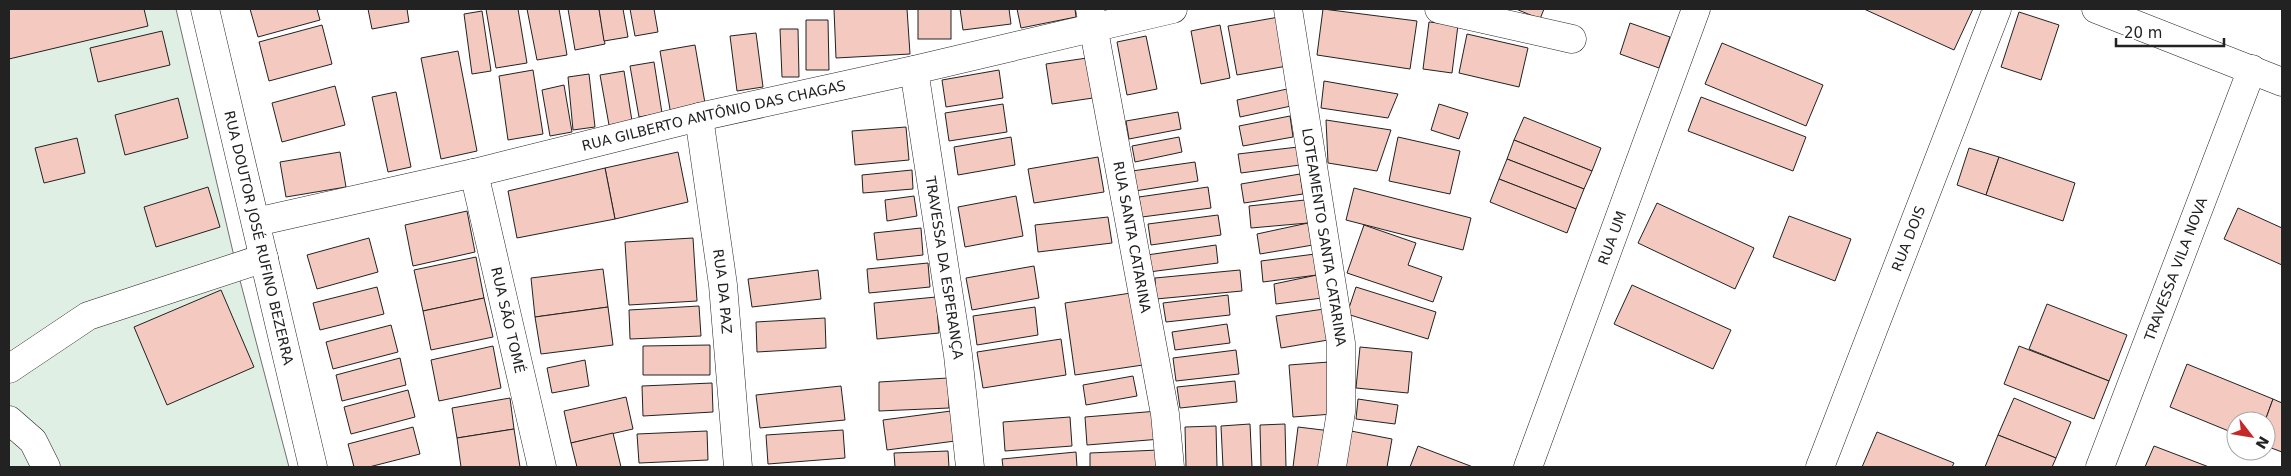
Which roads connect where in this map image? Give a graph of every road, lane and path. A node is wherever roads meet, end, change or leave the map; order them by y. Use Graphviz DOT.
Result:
graph roads {
  1 [pos="206,9"];
  2 [pos="1172,9"];
  3 [pos="1288,9"];
  4 [pos="1439,9"];
  5 [pos="1696,9"];
  6 [pos="1997,9"];
  7 [pos="2096,9"];
  8 [pos="1091,17"];
  9 [pos="1572,39"];
  10 [pos="2252,69"];
  11 [pos="914,70"];
  12 [pos="2282,82"];
  13 [pos="699,116"];
  14 [pos="474,173"];
  15 [pos="256,222"];
  16 [pos="264,258"];
  17 [pos="9,370"];
  18 [pos="9,420"];
  19 [pos="46,467"];
  20 [pos="313,467"];
  21 [pos="542,467"];
  22 [pos="738,467"];
  23 [pos="970,467"];
  24 [pos="1170,467"];
  25 [pos="1332,467"];
  26 [pos="1528,467"];
  27 [pos="1820,467"];
  28 [pos="2100,467"];
  1 -- 15 [label="street, RUA DOUTOR JOSÉ RUFINO BEZERRA"];
  2 -- 8 [label="street, RUA GILBERTO ANTÔNIO DAS CHAGAS"];
  3 -- 25 [label="street, LOTEAMENTO SANTA CATARINA"];
  4 -- 9 [label="street"];
  5 -- 26 [label="street, RUA UM"];
  6 -- 27 [label="street, RUA DOIS"];
  7 -- 10 [label="street"];
  8 -- 11 [label="street, RUA GILBERTO ANTÔNIO DAS CHAGAS"];
  8 -- 24 [label="street, RUA SANTA CATARINA"];
  10 -- 12 [label="street"];
  10 -- 28 [label="street, TRAVESSA VILA NOVA"];
  11 -- 13 [label="street, RUA GILBERTO ANTÔNIO DAS CHAGAS"];
  11 -- 23 [label="street, TRAVESSA DA ESPERANÇA"];
  13 -- 14 [label="street, RUA GILBERTO ANTÔNIO DAS CHAGAS"];
  13 -- 22 [label="street, RUA DA PAZ"];
  14 -- 15 [label="street, RUA GILBERTO ANTÔNIO DAS CHAGAS"];
  14 -- 21 [label="street, RUA SÃO TOMÉ"];
  15 -- 16 [label="street, RUA DOUTOR JOSÉ RUFINO BEZERRA"];
  16 -- 17 [label="street"];
  16 -- 20 [label="street, RUA DOUTOR JOSÉ RUFINO BEZERRA"];
  18 -- 19 [label="street"];
}
